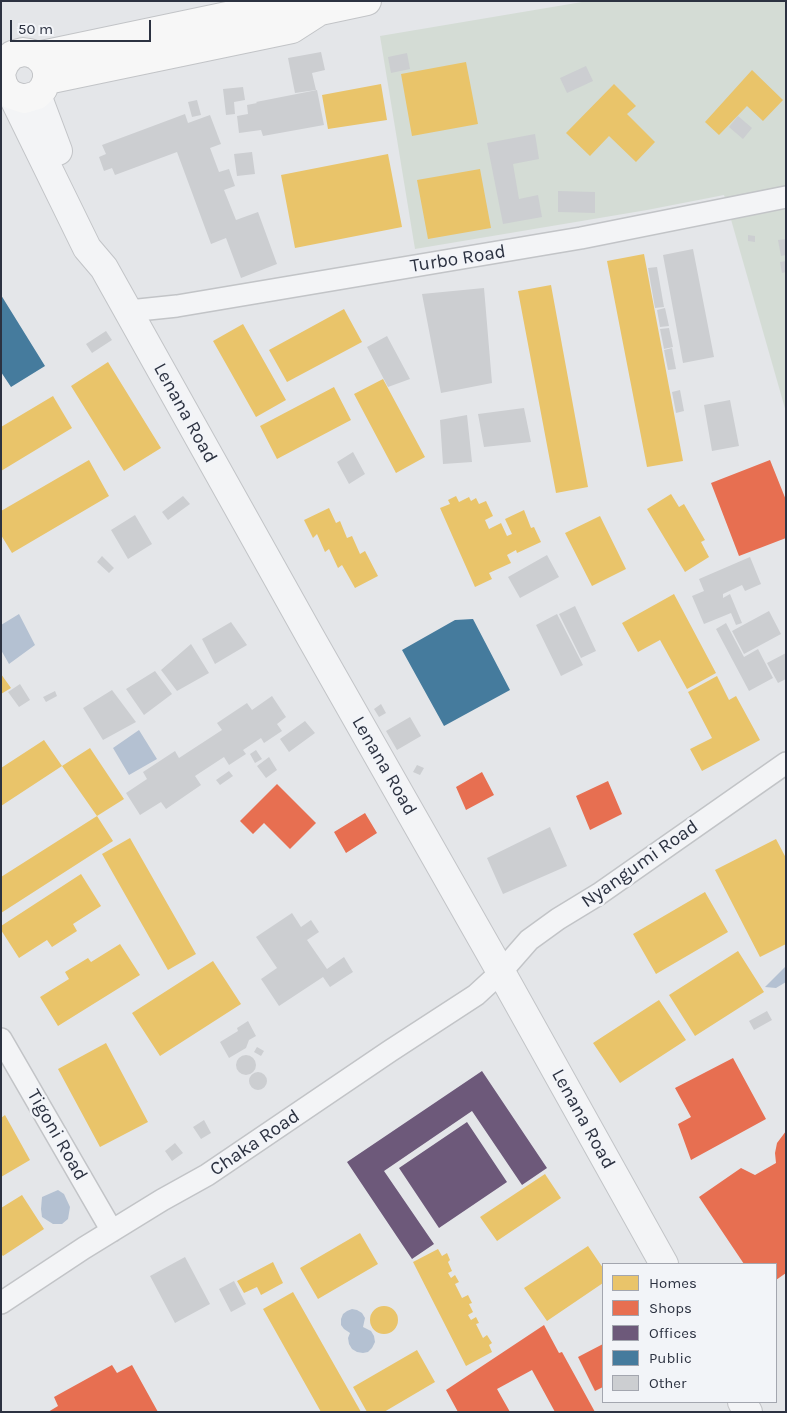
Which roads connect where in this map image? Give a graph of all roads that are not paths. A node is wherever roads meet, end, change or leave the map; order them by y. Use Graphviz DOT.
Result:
graph roads {
  1 [pos="367,1"];
  2 [pos="320,12"];
  3 [pos="16,74"];
  4 [pos="786,198"];
  5 [pos="128,311"];
  6 [pos="786,763"];
  7 [pos="501,972"];
  8 [pos="1,1039"];
  9 [pos="112,1231"];
  10 [pos="663,1263"];
  11 [pos="5,1295"];
  1 -- 2 [label="main road"];
  2 -- 3 [label="main road"];
  2 -- 3 [label="main road"];
  3 -- 5 [label="street, Lenana Road"];
  4 -- 5 [label="street, Turbo Road"];
  5 -- 7 [label="street, Lenana Road"];
  6 -- 7 [label="street, Nyangumi Road"];
  7 -- 9 [label="street, Chaka Road"];
  7 -- 10 [label="street, Lenana Road"];
  8 -- 9 [label="street, Tigoni Road"];
  9 -- 11 [label="street, Chaka Road"];
}
